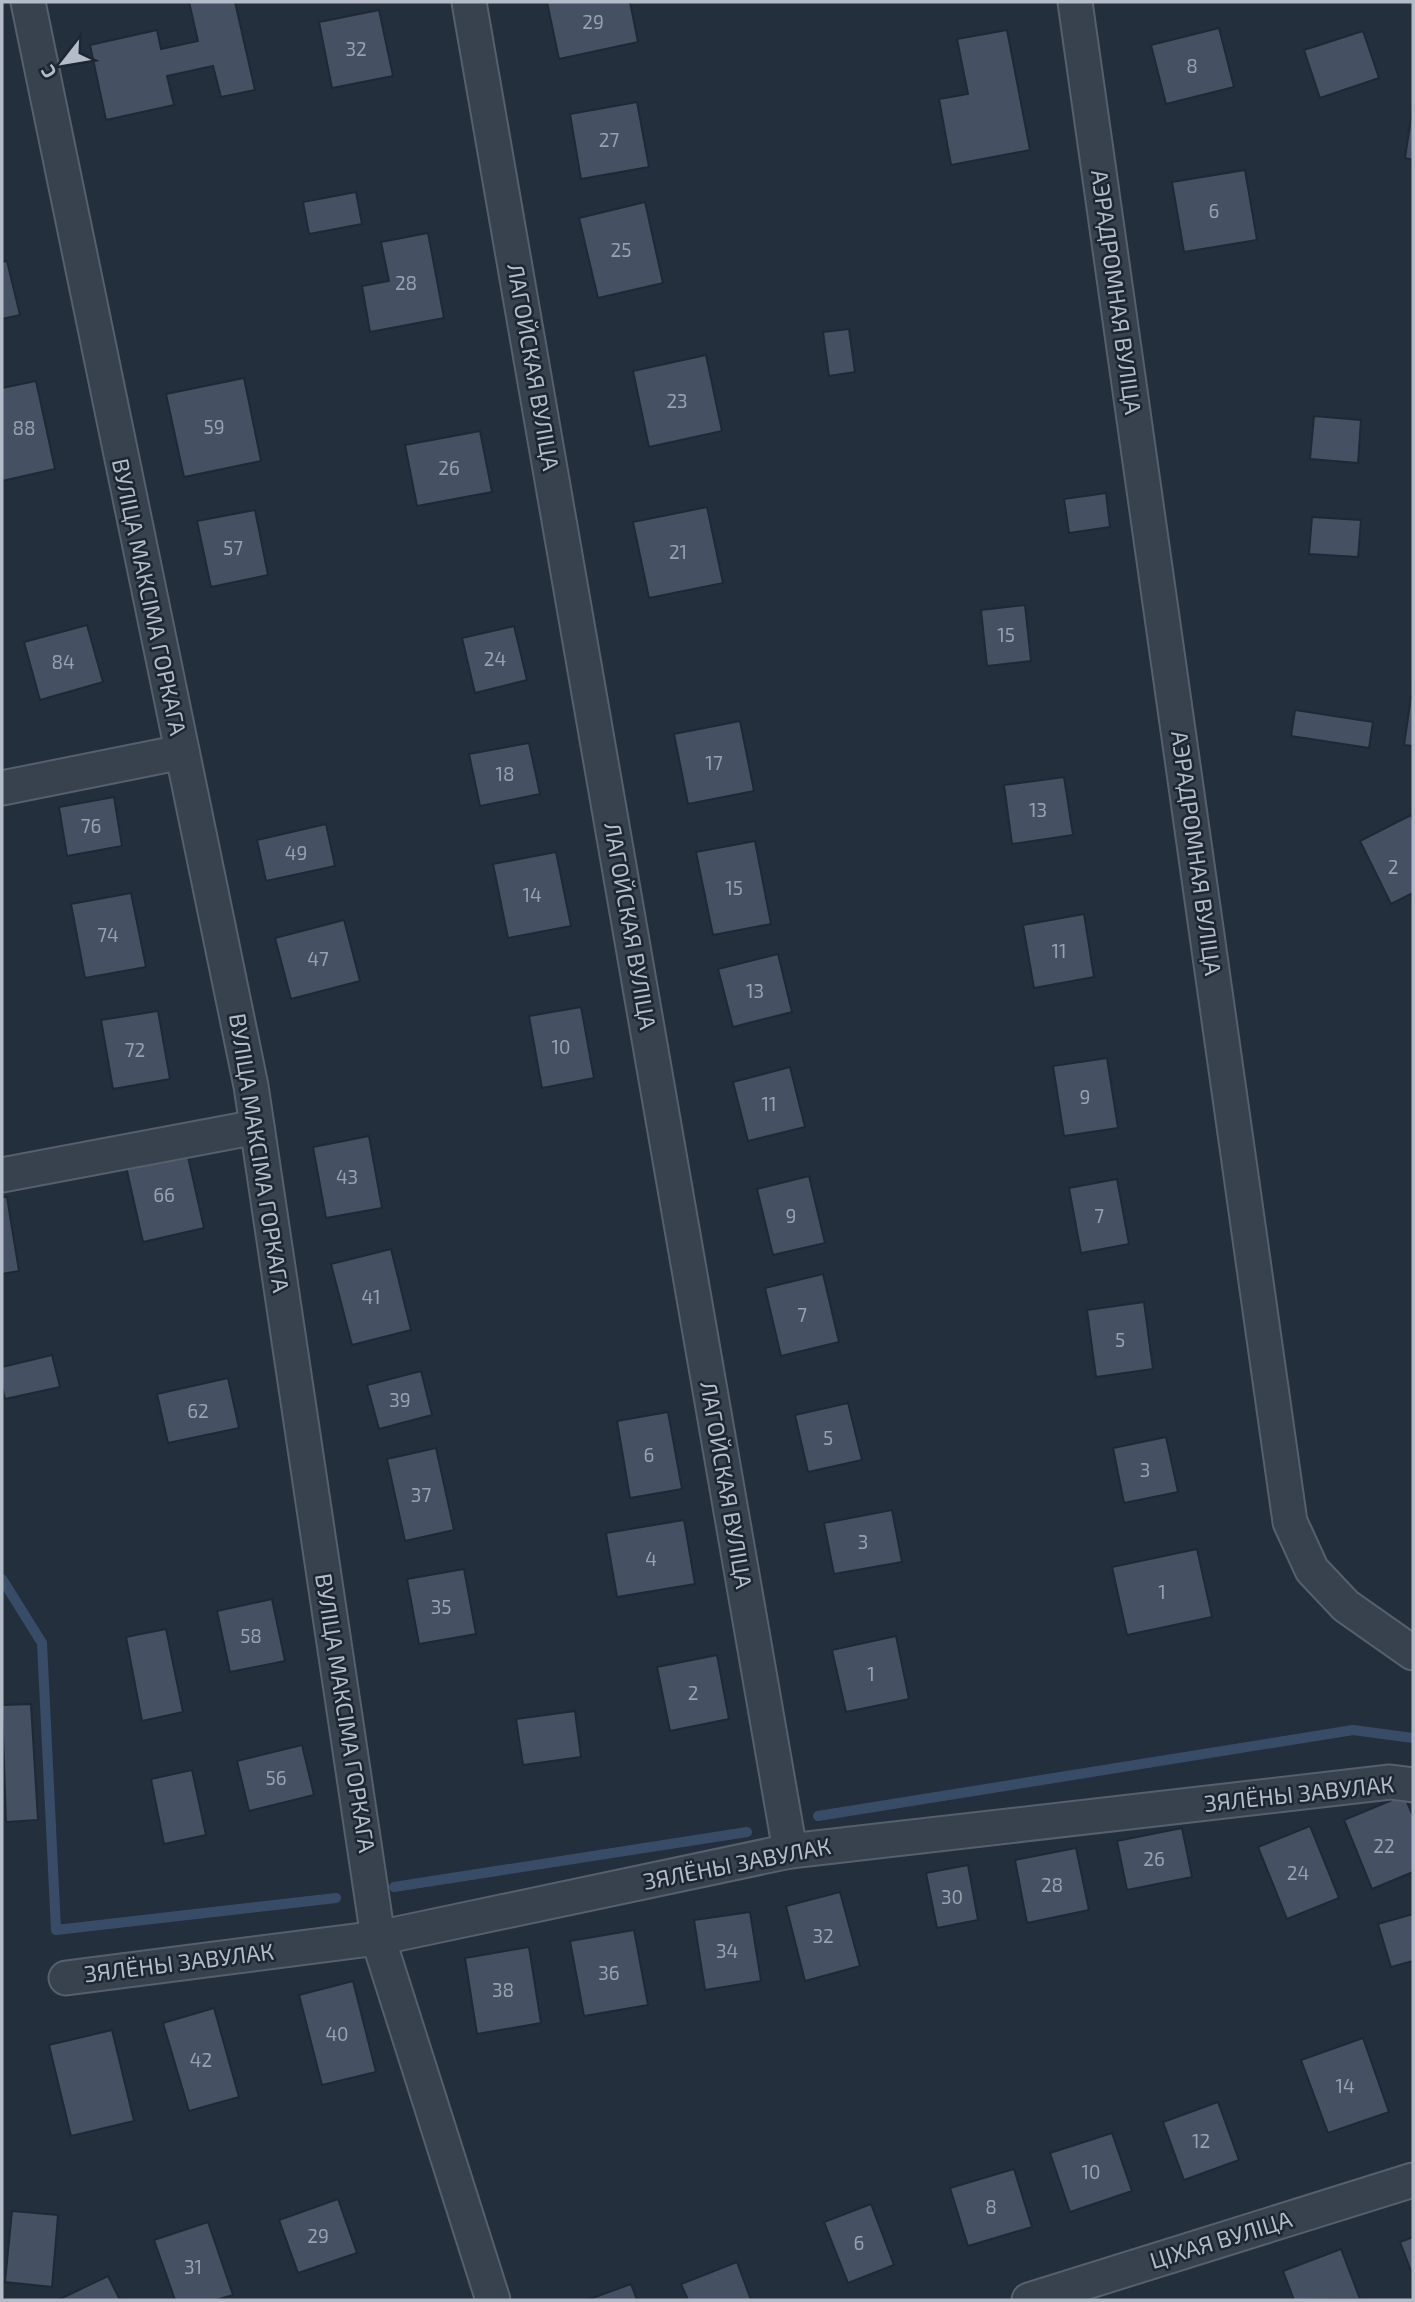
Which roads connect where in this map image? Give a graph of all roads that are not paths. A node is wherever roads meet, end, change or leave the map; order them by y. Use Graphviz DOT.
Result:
graph roads {
  1 [pos="28,2"];
  2 [pos="469,2"];
  3 [pos="1075,2"];
  4 [pos="182,752"];
  5 [pos="2,788"];
  6 [pos="257,1127"];
  7 [pos="2,1175"];
  8 [pos="1413,1653"];
  9 [pos="1413,1785"];
  10 [pos="790,1851"];
  11 [pos="378,1938"];
  12 [pos="66,1978"];
  13 [pos="1413,2180"];
  14 [pos="1083,2292"];
  15 [pos="493,2300"];
  16 [pos="1029,2300"];
  1 -- 4 [label="street, ВУЛІЦА МАКСІМА ГОРКАГА"];
  2 -- 10 [label="street, ЛАГОЙСКАЯ ВУЛІЦА"];
  3 -- 8 [label="street, АЭРАДРОМНАЯ ВУЛІЦА"];
  4 -- 5 [label="street"];
  4 -- 6 [label="street, ВУЛІЦА МАКСІМА ГОРКАГА"];
  6 -- 7 [label="street"];
  6 -- 11 [label="street, ВУЛІЦА МАКСІМА ГОРКАГА"];
  9 -- 10 [label="street, ЗЯЛЁНЫ ЗАВУЛАК"];
  10 -- 11 [label="street, ЗЯЛЁНЫ ЗАВУЛАК"];
  11 -- 12 [label="street, ЗЯЛЁНЫ ЗАВУЛАК"];
  11 -- 15 [label="street, ВУЛІЦА МАКСІМА ГОРКАГА"];
  13 -- 14 [label="street, ЦІХАЯ ВУЛІЦА"];
  14 -- 16 [label="street, ЦІХАЯ ВУЛІЦА"];
}
